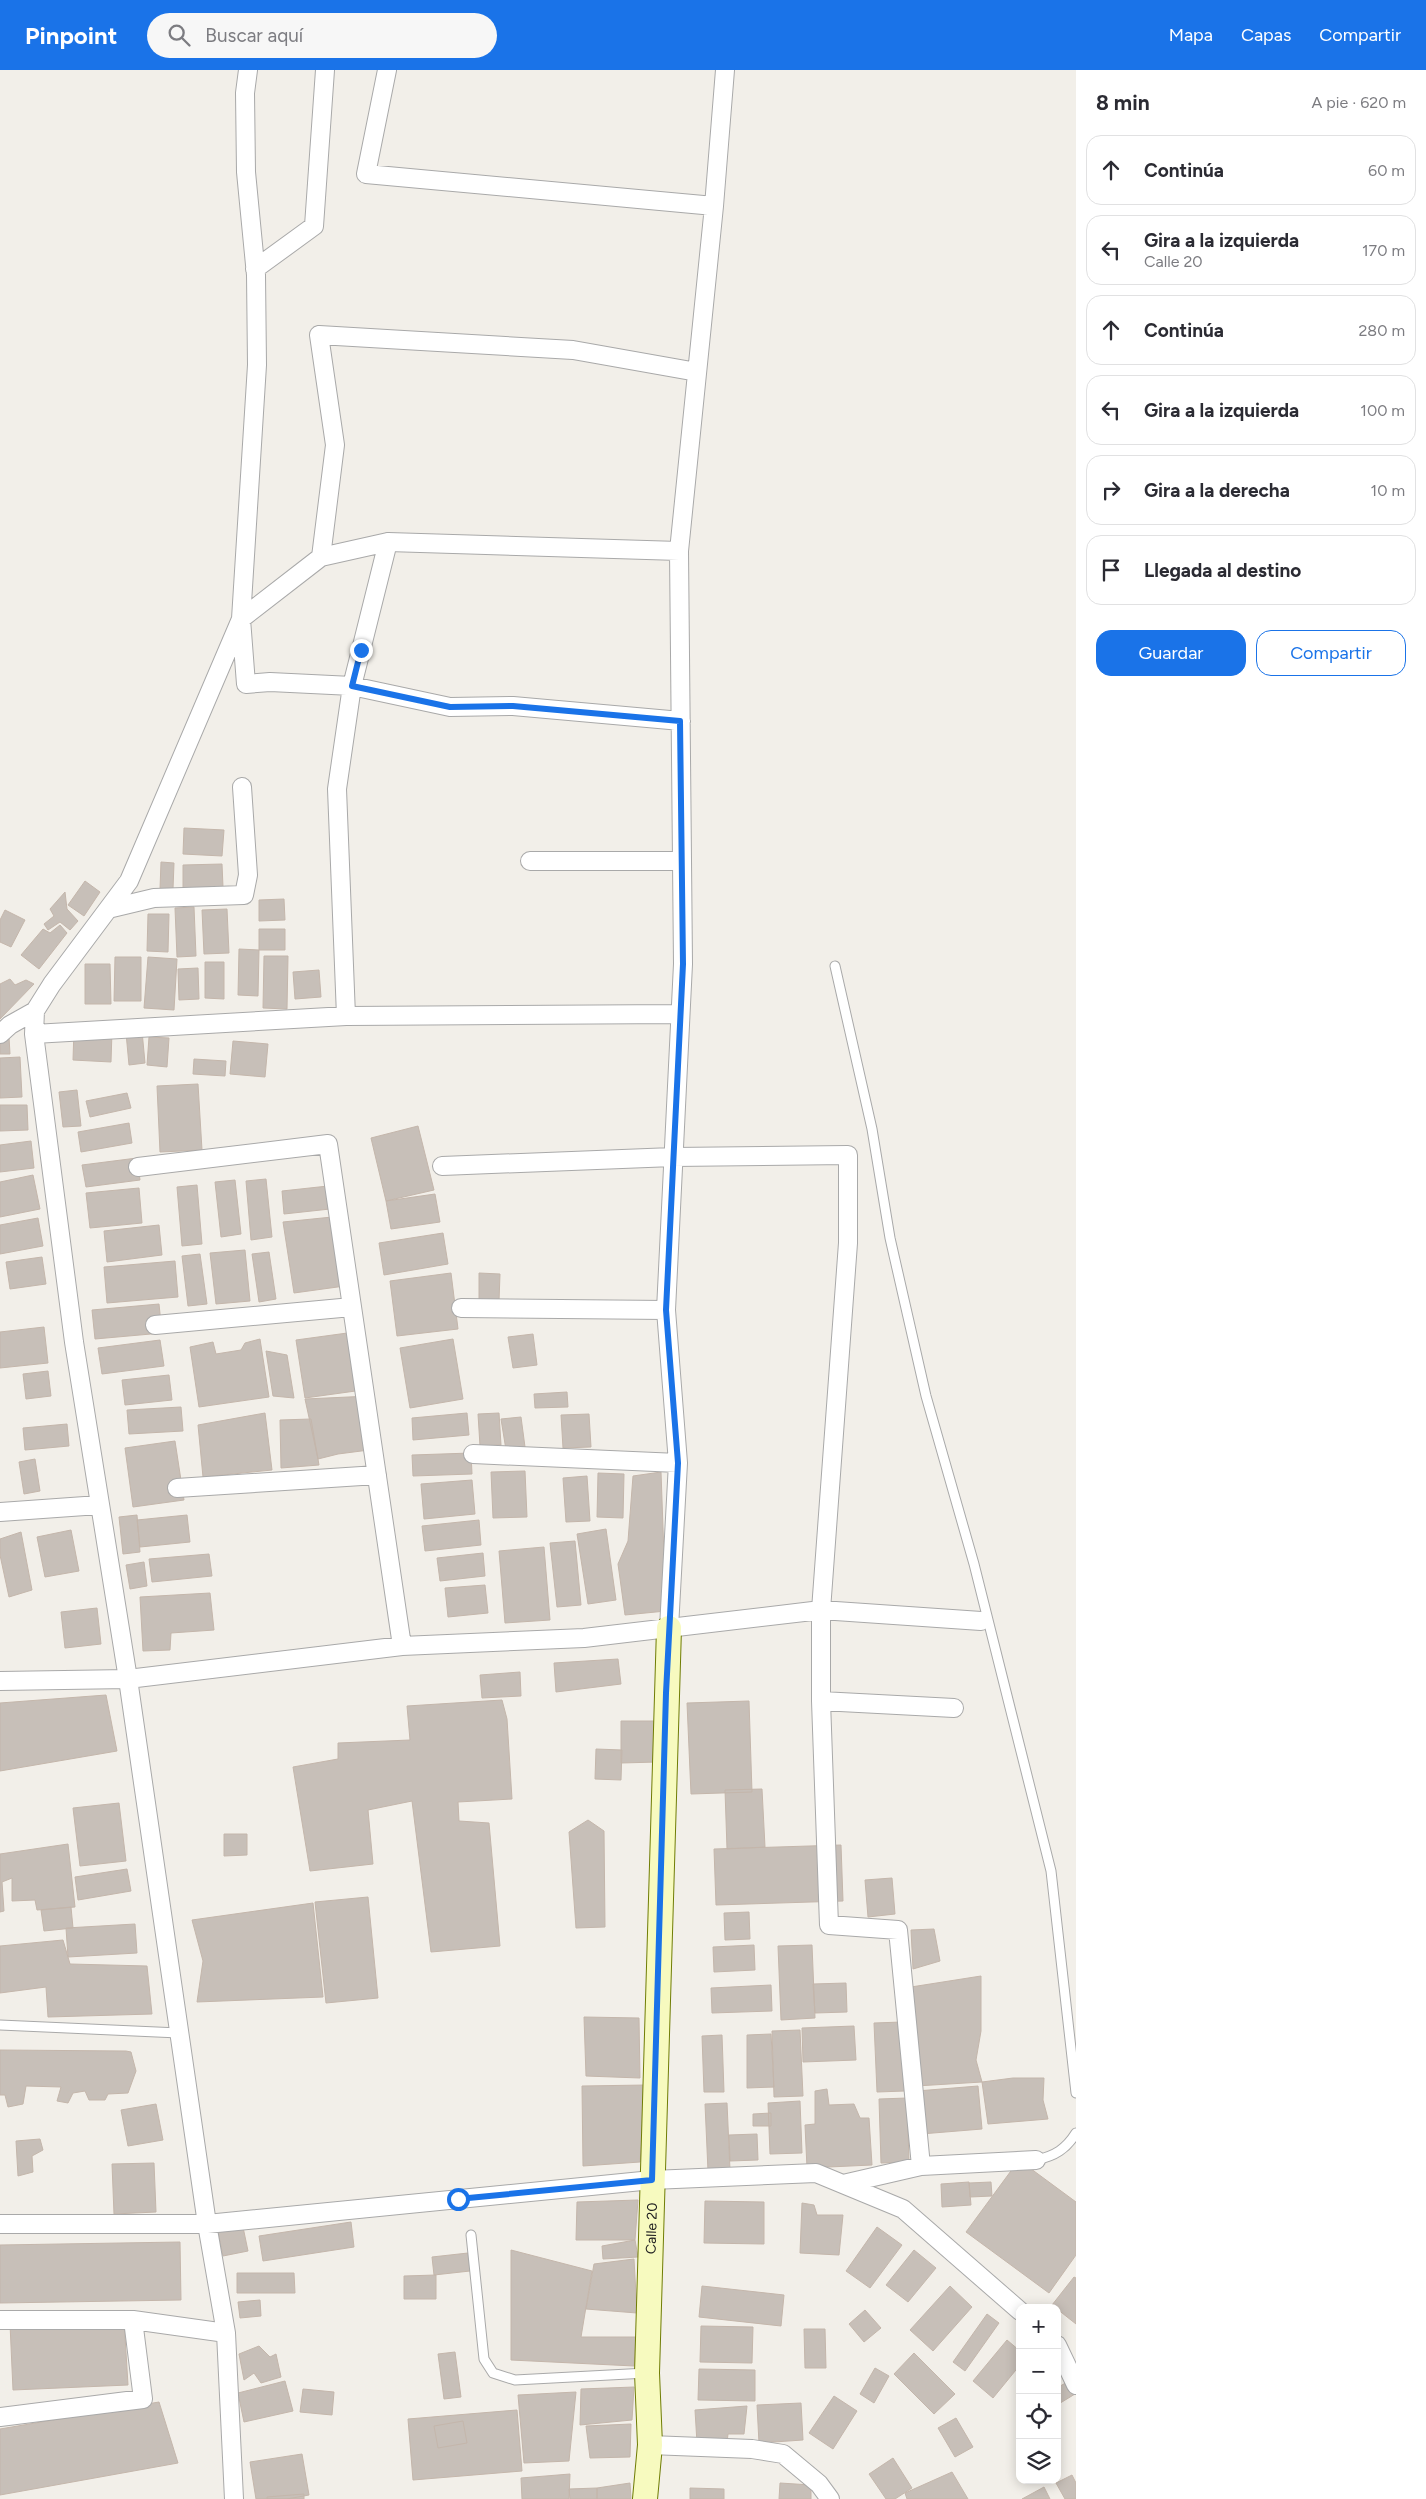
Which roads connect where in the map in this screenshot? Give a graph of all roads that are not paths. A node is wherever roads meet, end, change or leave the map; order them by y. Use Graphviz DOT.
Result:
graph roads {
  1 [pos="248,70"];
  2 [pos="325,70"];
  3 [pos="387,70"];
  4 [pos="724,70"];
  5 [pos="714,206"];
  6 [pos="255,270"];
  7 [pos="697,372"];
  8 [pos="388,542"];
  9 [pos="679,551"];
  10 [pos="321,557"];
  11 [pos="241,619"];
  12 [pos="352,686"];
  13 [pos="680,721"];
  14 [pos="242,787"];
  15 [pos="530,861"];
  16 [pos="682,861"];
  17 [pos="108,909"];
  18 [pos="835,966"];
  19 [pos="35,1011"];
  20 [pos="680,1014"];
  21 [pos="346,1016"];
  22 [pos="0,1034"];
  23 [pos="34,1034"];
  24 [pos="673,1157"];
  25 [pos="442,1166"];
  26 [pos="138,1167"];
  27 [pos="352,1307"];
  28 [pos="461,1308"];
  29 [pos="666,1310"];
  30 [pos="155,1325"];
  31 [pos="473,1454"];
  32 [pos="678,1463"];
  33 [pos="377,1475"];
  34 [pos="177,1488"];
  35 [pos="99,1506"];
  36 [pos="0,1512"];
  37 [pos="821,1610"];
  38 [pos="981,1621"];
  39 [pos="669,1628"];
  40 [pos="402,1646"];
  41 [pos="128,1678"];
  42 [pos="0,1681"];
  43 [pos="821,1701"];
  44 [pos="954,1708"];
  45 [pos="0,2024"];
  46 [pos="179,2033"];
  47 [pos="1076,2093"];
  48 [pos="1076,2133"];
  49 [pos="1036,2160"];
  50 [pos="921,2166"];
  51 [pos="652,2180"];
  52 [pos="844,2184"];
  53 [pos="0,2224"];
  54 [pos="207,2224"];
  55 [pos="472,2235"];
  56 [pos="1016,2308"];
  57 [pos="0,2320"];
  58 [pos="133,2320"];
  59 [pos="226,2333"];
  60 [pos="1059,2349"];
  61 [pos="647,2373"];
  62 [pos="1076,2385"];
  63 [pos="0,2417"];
  64 [pos="650,2445"];
  65 [pos="234,2499"];
  66 [pos="646,2499"];
  67 [pos="830,2499"];
  1 -- 6 [label="street"];
  2 -- 6 [label="street"];
  3 -- 5 [label="street"];
  4 -- 5 [label="street"];
  5 -- 7 [label="street"];
  6 -- 11 [label="street"];
  7 -- 9 [label="street"];
  7 -- 10 [label="street"];
  8 -- 9 [label="street"];
  8 -- 10 [label="street"];
  8 -- 12 [label="street"];
  9 -- 13 [label="street"];
  10 -- 11 [label="street"];
  11 -- 12 [label="street"];
  11 -- 17 [label="street"];
  12 -- 13 [label="street"];
  12 -- 21 [label="street"];
  13 -- 16 [label="street"];
  14 -- 17 [label="street"];
  15 -- 16 [label="street"];
  16 -- 20 [label="street"];
  17 -- 19 [label="street"];
  18 -- 47 [label="lane"];
  19 -- 22 [label="street"];
  19 -- 23 [label="street"];
  20 -- 21 [label="street"];
  20 -- 24 [label="street"];
  21 -- 23 [label="street"];
  23 -- 35 [label="street"];
  24 -- 25 [label="street"];
  24 -- 29 [label="street"];
  24 -- 37 [label="street"];
  26 -- 27 [label="street"];
  27 -- 30 [label="street"];
  27 -- 33 [label="street"];
  28 -- 29 [label="street"];
  29 -- 32 [label="street"];
  31 -- 32 [label="street"];
  32 -- 39 [label="street"];
  33 -- 34 [label="street"];
  33 -- 40 [label="street"];
  35 -- 36 [label="street"];
  35 -- 41 [label="street"];
  37 -- 38 [label="street"];
  37 -- 39 [label="street"];
  37 -- 43 [label="street"];
  39 -- 40 [label="street"];
  39 -- 51 [label="main road, Calle 20"];
  40 -- 41 [label="street"];
  41 -- 42 [label="street"];
  41 -- 46 [label="street"];
  43 -- 44 [label="street"];
  43 -- 50 [label="street"];
  45 -- 46 [label="lane"];
  46 -- 54 [label="street"];
  48 -- 49 [label="lane"];
  49 -- 50 [label="street"];
  50 -- 52 [label="street"];
  51 -- 52 [label="street"];
  51 -- 54 [label="street"];
  51 -- 61 [label="main road, Calle 20"];
  52 -- 56 [label="street"];
  53 -- 54 [label="street"];
  54 -- 59 [label="street"];
  55 -- 61 [label="lane"];
  57 -- 58 [label="street"];
  58 -- 59 [label="street"];
  58 -- 63 [label="street"];
  59 -- 65 [label="street"];
  60 -- 62 [label="street"];
  61 -- 64 [label="main road, Calle 20"];
  64 -- 66 [label="main road, Calle 20"];
  64 -- 67 [label="street"];
}
